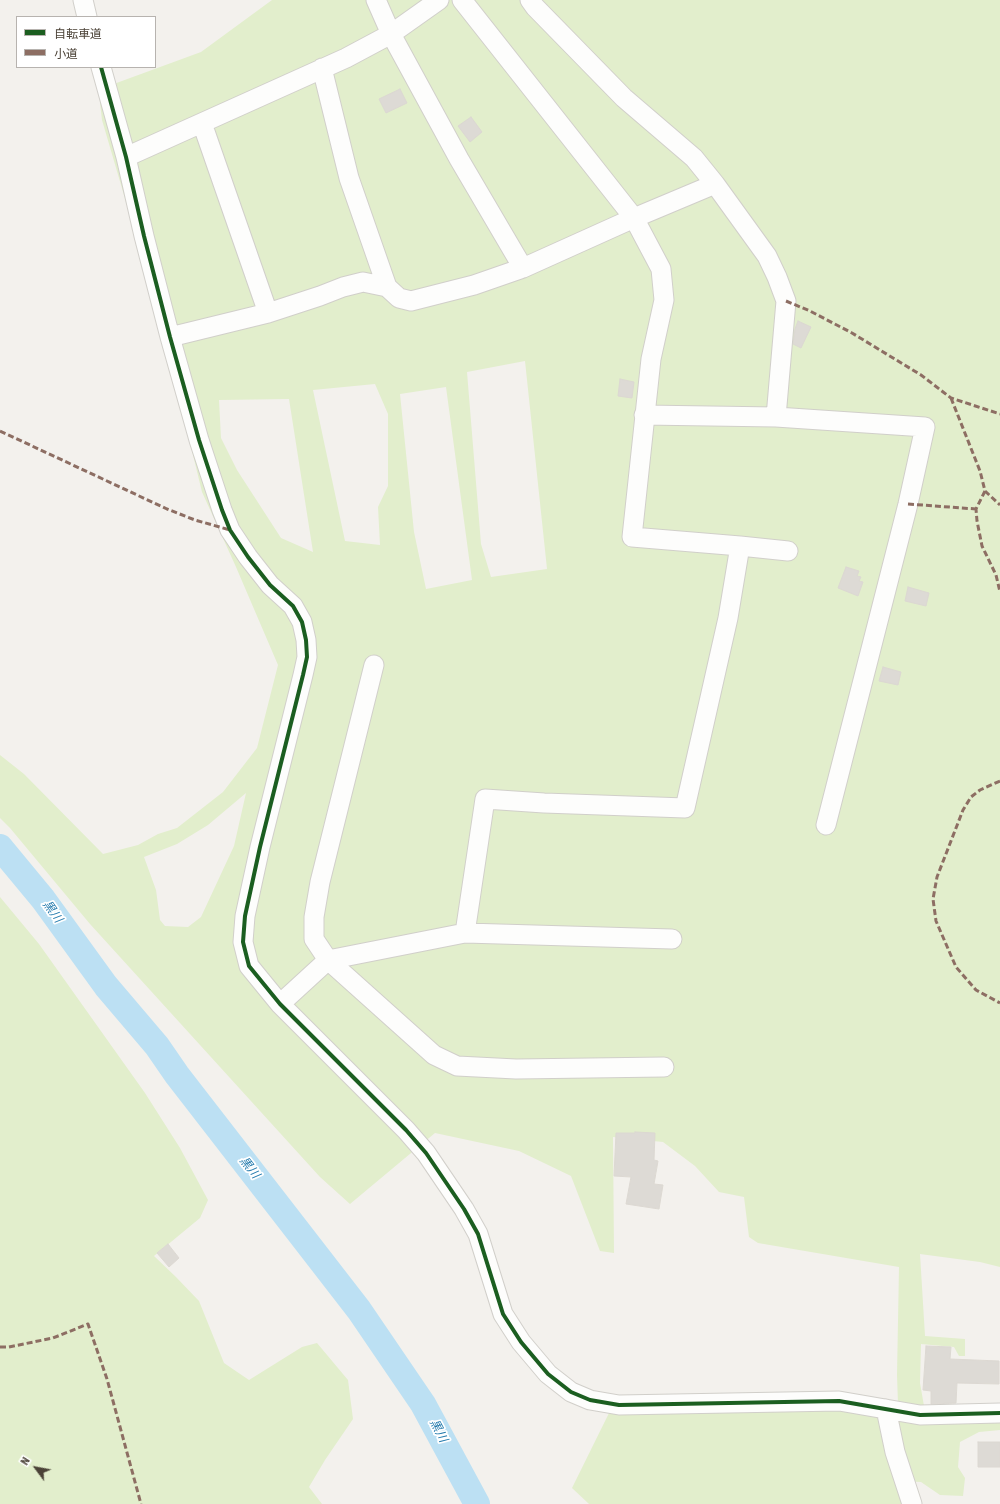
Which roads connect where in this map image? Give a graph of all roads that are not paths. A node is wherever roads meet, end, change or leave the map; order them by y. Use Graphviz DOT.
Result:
graph roads {
  1 [pos="83,0"];
  2 [pos="376,0"];
  3 [pos="440,0"];
  4 [pos="462,0"];
  5 [pos="530,0"];
  6 [pos="88,16"];
  7 [pos="392,34"];
  8 [pos="101,68"];
  9 [pos="322,68"];
  10 [pos="202,123"];
  11 [pos="126,157"];
  12 [pos="715,184"];
  13 [pos="634,218"];
  14 [pos="523,268"];
  15 [pos="387,287"];
  16 [pos="268,313"];
  17 [pos="170,337"];
  18 [pos="644,415"];
  19 [pos="776,417"];
  20 [pos="740,546"];
  21 [pos="788,551"];
  22 [pos="374,665"];
  23 [pos="826,825"];
  24 [pos="465,933"];
  25 [pos="672,938"];
  26 [pos="328,960"];
  27 [pos="280,1004"];
  28 [pos="664,1067"];
  29 [pos="886,1409"];
  30 [pos="1000,1413"];
  31 [pos="912,1504"];
  1 -- 6 [label="street"];
  2 -- 7 [label="street"];
  3 -- 7 [label="street"];
  4 -- 13 [label="street"];
  5 -- 12 [label="street"];
  7 -- 9 [label="street"];
  7 -- 14 [label="street"];
  8 -- 11 [label="street"];
  9 -- 10 [label="street"];
  9 -- 15 [label="street"];
  10 -- 11 [label="street"];
  10 -- 16 [label="street"];
  11 -- 17 [label="street"];
  12 -- 13 [label="street"];
  12 -- 19 [label="street"];
  13 -- 14 [label="street"];
  13 -- 18 [label="street"];
  14 -- 15 [label="street"];
  15 -- 16 [label="street"];
  16 -- 17 [label="street"];
  17 -- 27 [label="street"];
  18 -- 19 [label="street"];
  18 -- 20 [label="street"];
  19 -- 23 [label="street"];
  20 -- 21 [label="street"];
  20 -- 24 [label="street"];
  22 -- 26 [label="street"];
  24 -- 25 [label="street"];
  24 -- 26 [label="street"];
  26 -- 27 [label="street"];
  26 -- 28 [label="street"];
  27 -- 29 [label="street"];
  29 -- 30 [label="street"];
  29 -- 31 [label="street"];
}
